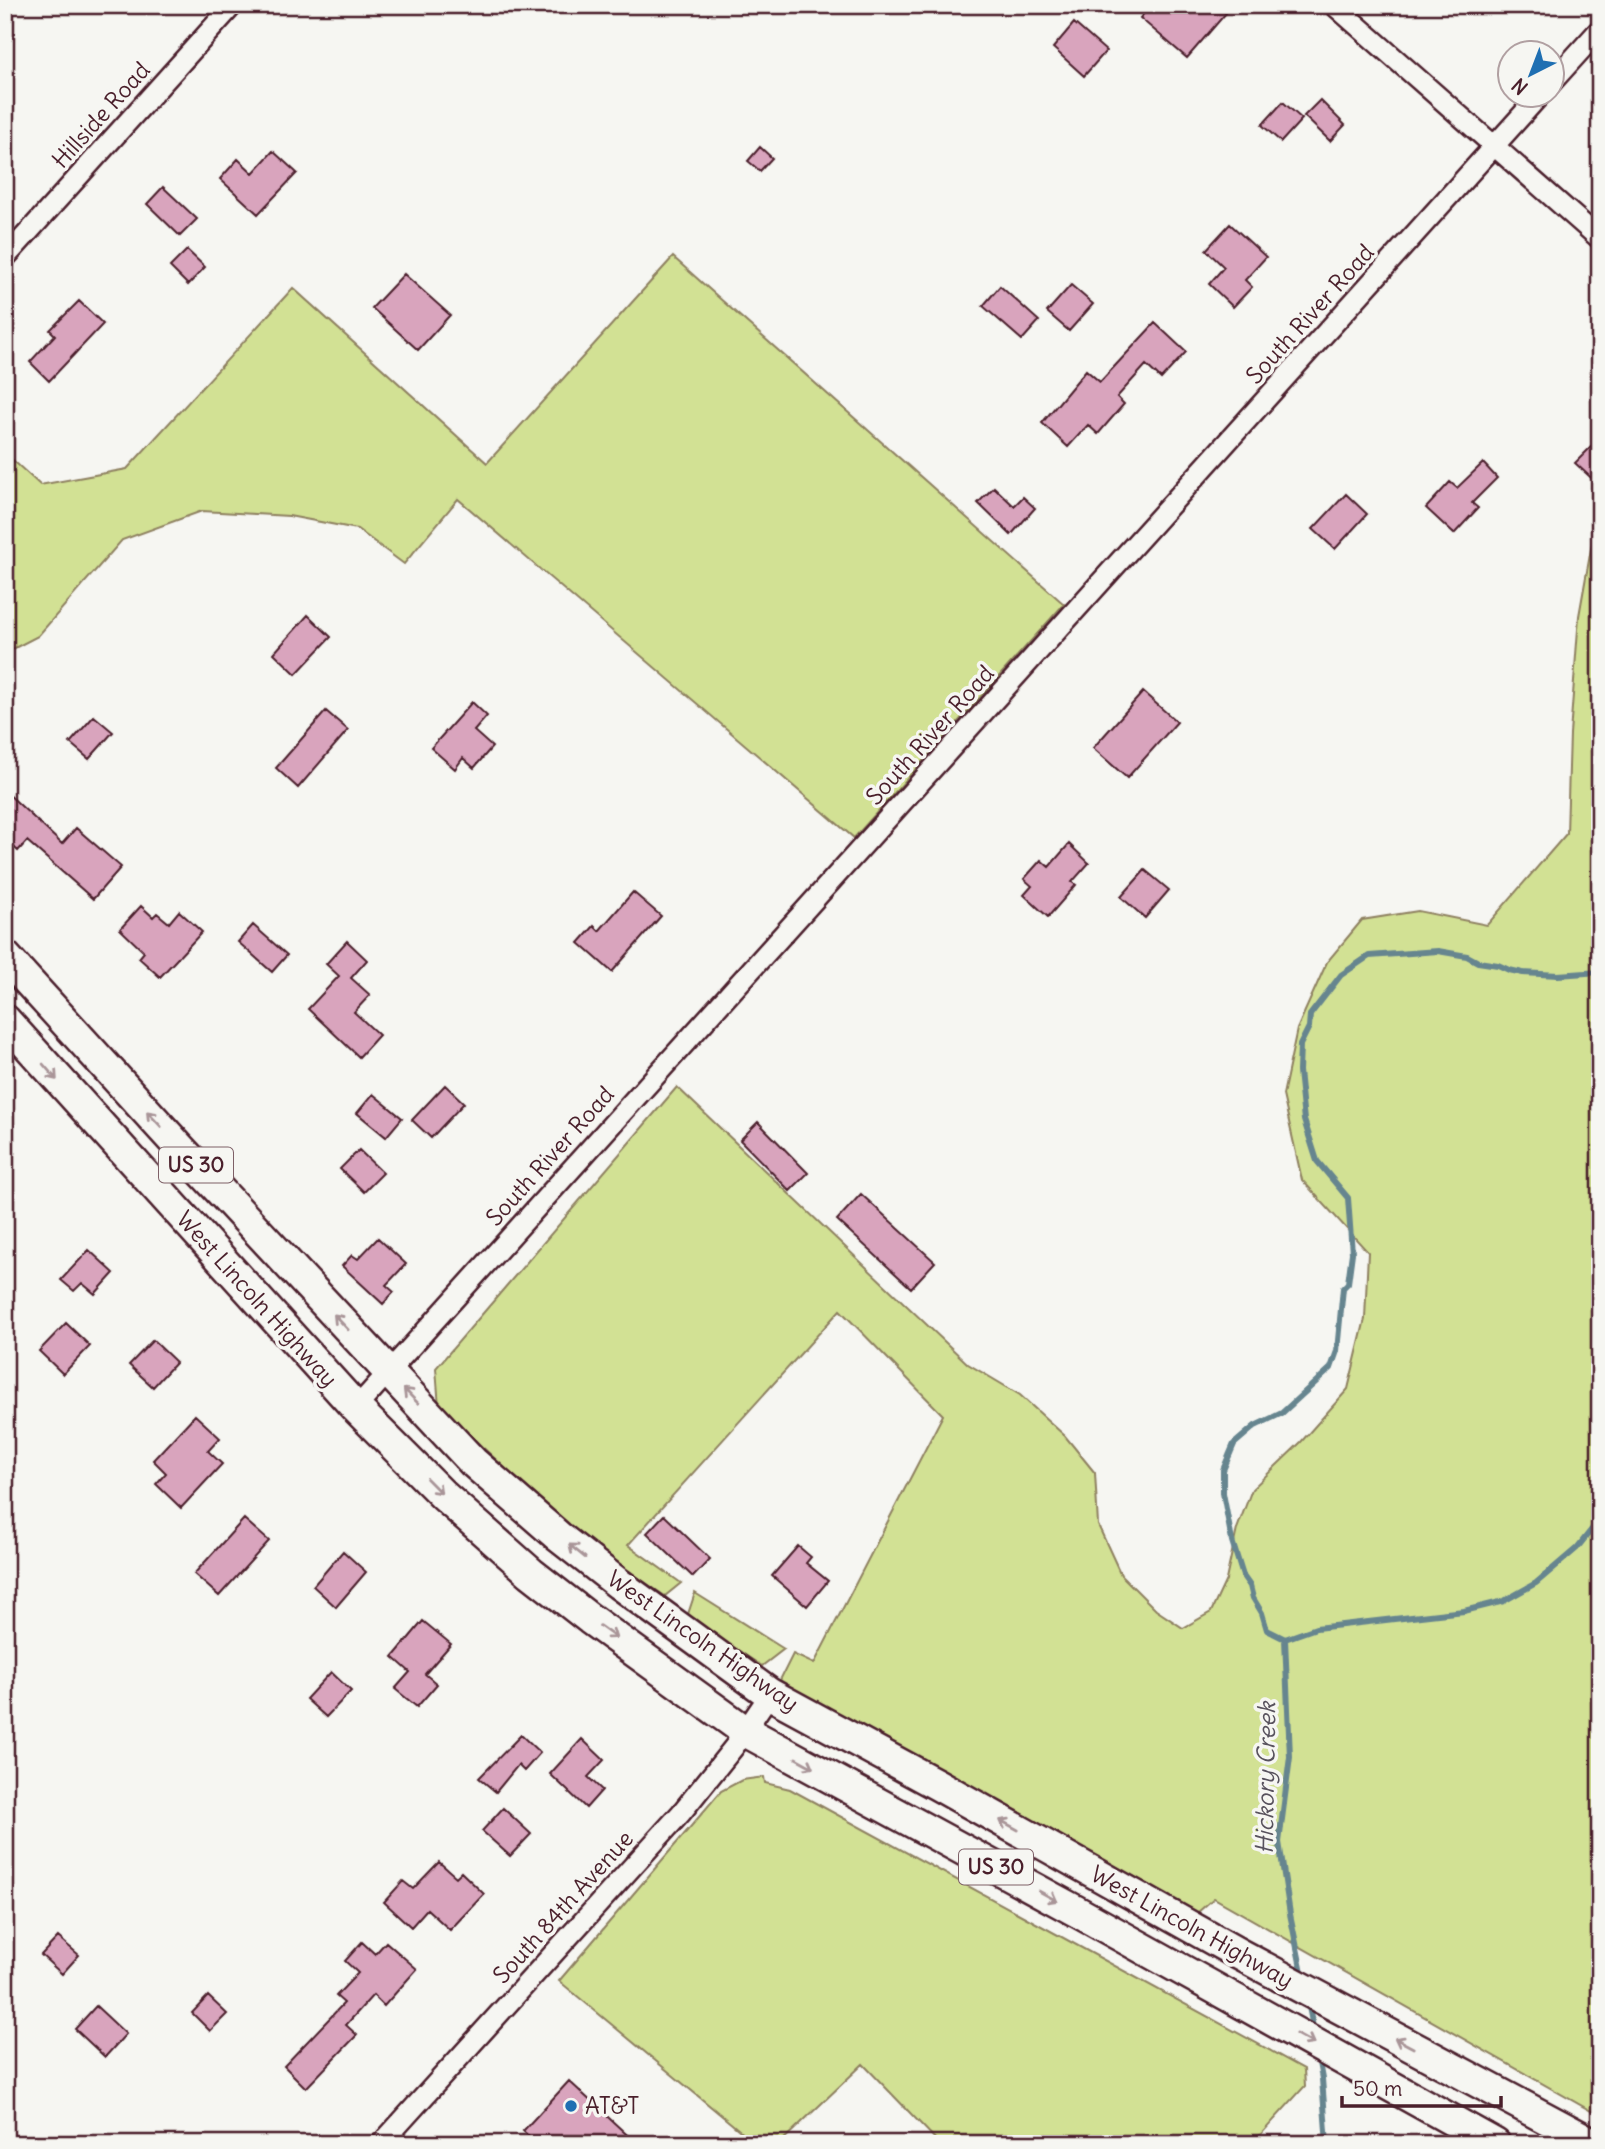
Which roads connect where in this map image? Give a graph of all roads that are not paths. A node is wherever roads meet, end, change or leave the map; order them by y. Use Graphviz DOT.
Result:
graph roads {
  1 [pos="233,5"];
  2 [pos="1334,5"];
  3 [pos="1600,29"];
  4 [pos="1566,67"];
  5 [pos="1529,108"];
  6 [pos="1493,148"];
  7 [pos="1600,239"];
  8 [pos="5,258"];
  9 [pos="5,956"];
  10 [pos="5,1020"];
  11 [pos="388,1372"];
  12 [pos="356,1408"];
  13 [pos="770,1693"];
  14 [pos="745,1731"];
  15 [pos="381,2144"];
  16 [pos="1495,2144"];
  17 [pos="1594,2144"];
  1 -- 8 [label="street, Hillside Road"];
  2 -- 6 [label="street"];
  3 -- 4 [label="street"];
  5 -- 6 [label="street, South River Road"];
  6 -- 7 [label="street"];
  6 -- 11 [label="street, South River Road"];
  11 -- 9 [label="main road, West Lincoln Highway / US 30, one-way"];
  10 -- 12 [label="main road, West Lincoln Highway / US 30, one-way"];
  11 -- 12 [label="street, South River Road"];
  13 -- 11 [label="main road, West Lincoln Highway / US 30, one-way"];
  12 -- 14 [label="main road, West Lincoln Highway / US 30, one-way"];
  13 -- 14 [label="street, South 84th Avenue"];
  17 -- 13 [label="main road, West Lincoln Highway / US 30, one-way"];
  14 -- 15 [label="street, South 84th Avenue"];
  14 -- 16 [label="main road, West Lincoln Highway / US 30, one-way"];
}
